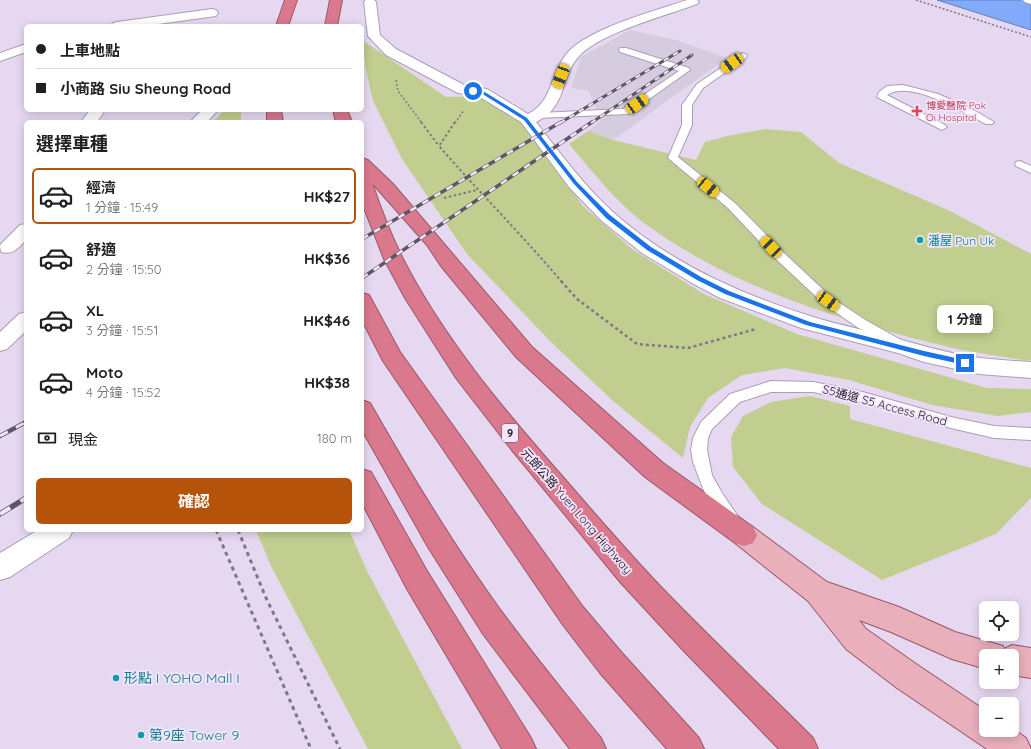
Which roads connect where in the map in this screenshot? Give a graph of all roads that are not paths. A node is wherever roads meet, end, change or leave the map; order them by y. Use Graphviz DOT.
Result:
graph roads {
  1 [pos="291,0"];
  2 [pos="336,0"];
  3 [pos="370,2"];
  4 [pos="693,2"];
  5 [pos="129,24"];
  6 [pos="212,24"];
  7 [pos="283,24"];
  8 [pos="331,24"];
  9 [pos="24,49"];
  10 [pos="624,50"];
  11 [pos="743,56"];
  12 [pos="0,57"];
  13 [pos="209,112"];
  14 [pos="531,118"];
  15 [pos="200,120"];
  16 [pos="989,122"];
  17 [pos="942,127"];
  18 [pos="1020,164"];
  19 [pos="364,165"];
  20 [pos="1031,170"];
  21 [pos="364,184"];
  22 [pos="24,231"];
  23 [pos="8,248"];
  24 [pos="364,304"];
  25 [pos="24,321"];
  26 [pos="0,344"];
  27 [pos="903,347"];
  28 [pos="1031,370"];
  29 [pos="364,413"];
  30 [pos="1031,434"];
  31 [pos="364,483"];
  32 [pos="57,532"];
  33 [pos="744,535"];
  34 [pos="0,568"];
  35 [pos="818,592"];
  36 [pos="979,652"];
  37 [pos="1019,661"];
  38 [pos="1031,663"];
  39 [pos="520,749"];
  40 [pos="590,749"];
  41 [pos="688,749"];
  42 [pos="802,749"];
  43 [pos="1015,749"];
  1 -- 7 [label="highway"];
  2 -- 8 [label="highway"];
  3 -- 14 [label="street"];
  4 -- 14 [label="street"];
  5 -- 6 [label="street"];
  9 -- 12 [label="street"];
  10 -- 14 [label="lane"];
  11 -- 27 [label="lane"];
  13 -- 15 [label="street"];
  14 -- 27 [label="street"];
  16 -- 17 [label="lane"];
  18 -- 20 [label="lane"];
  19 -- 33 [label="highway"];
  21 -- 42 [label="highway, 元朗公路 Yuen Long Highway / 9"];
  22 -- 23 [label="street"];
  24 -- 41 [label="highway"];
  25 -- 26 [label="street"];
  27 -- 28 [label="street"];
  29 -- 40 [label="highway"];
  30 -- 33 [label="lane, S5通道 S5 Access Road"];
  31 -- 39 [label="highway"];
  32 -- 34 [label="street"];
  33 -- 35 [label="main road"];
  35 -- 36 [label="main road"];
  35 -- 43 [label="main road"];
  37 -- 38 [label="main road"];
}
